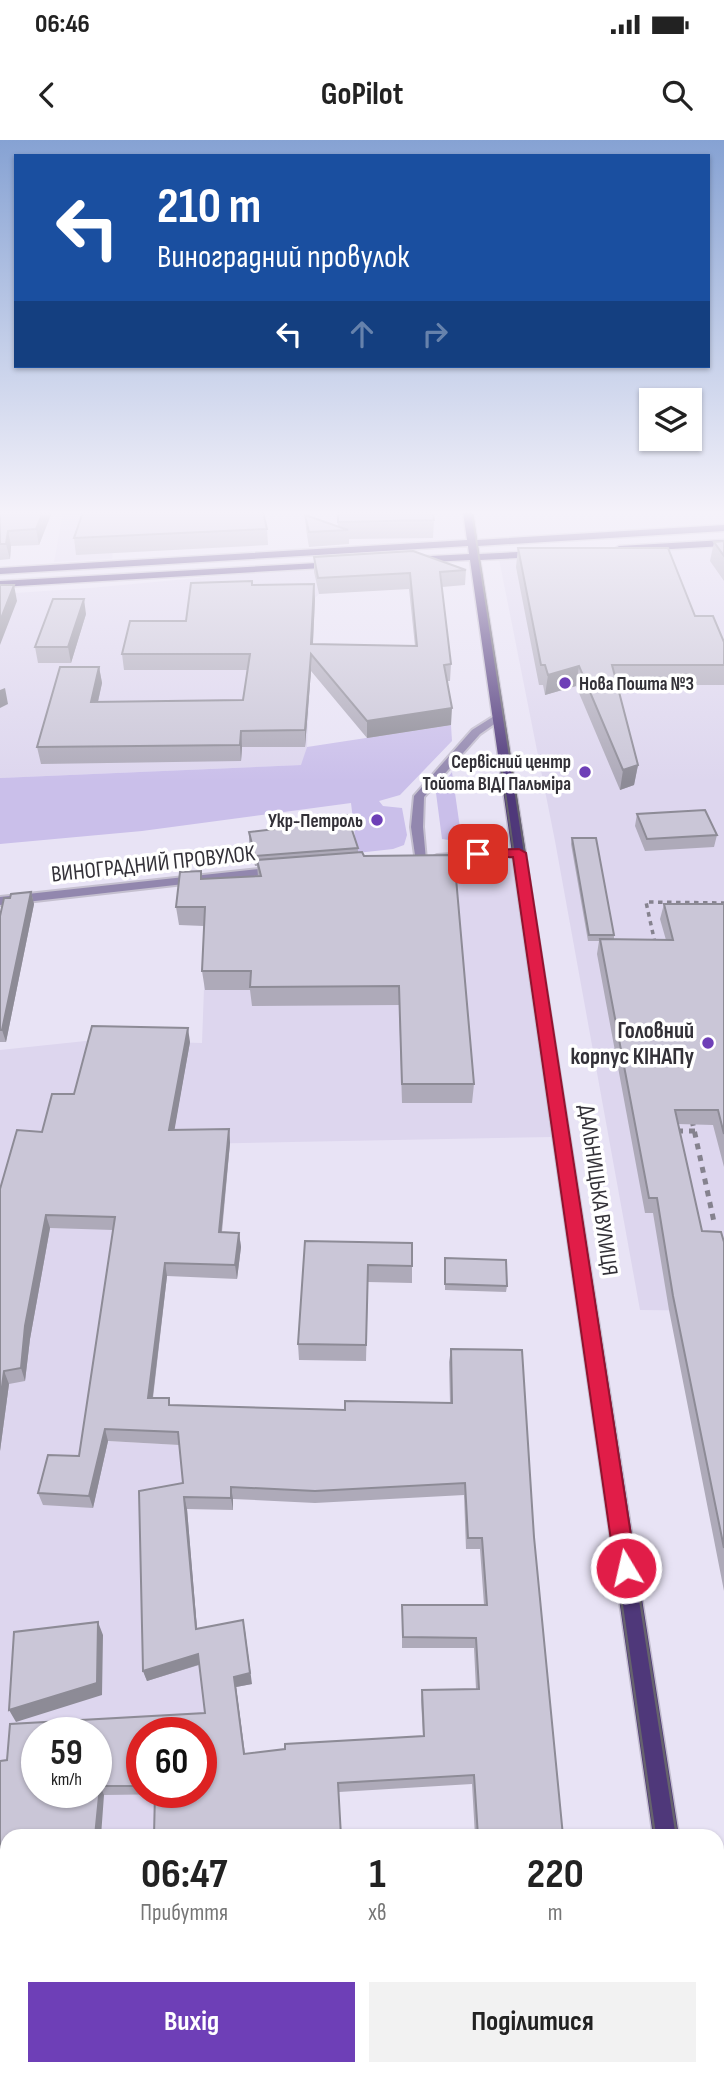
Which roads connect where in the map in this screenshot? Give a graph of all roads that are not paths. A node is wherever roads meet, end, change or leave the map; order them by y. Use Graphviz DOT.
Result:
graph roads {
  1 [pos="482,602"];
  2 [pos="499,716"];
  3 [pos="519,853"];
  4 [pos="420,860"];
  5 [pos="407,861"];
  6 [pos="289,870"];
  7 [pos="0,901"];
  8 [pos="665,1829"];
  1 -- 2 [label="main road, ДАЛЬНИЦЬКА ВУЛИЦЯ"];
  2 -- 3 [label="main road, ДАЛЬНИЦЬКА ВУЛИЦЯ"];
  2 -- 4 [label="street"];
  3 -- 4 [label="street"];
  3 -- 8 [label="main road, ДАЛЬНИЦЬКА ВУЛИЦЯ"];
  4 -- 5 [label="street"];
  6 -- 7 [label="street, ВИНОГРАДНИЙ ПРОВУЛОК"];
}
